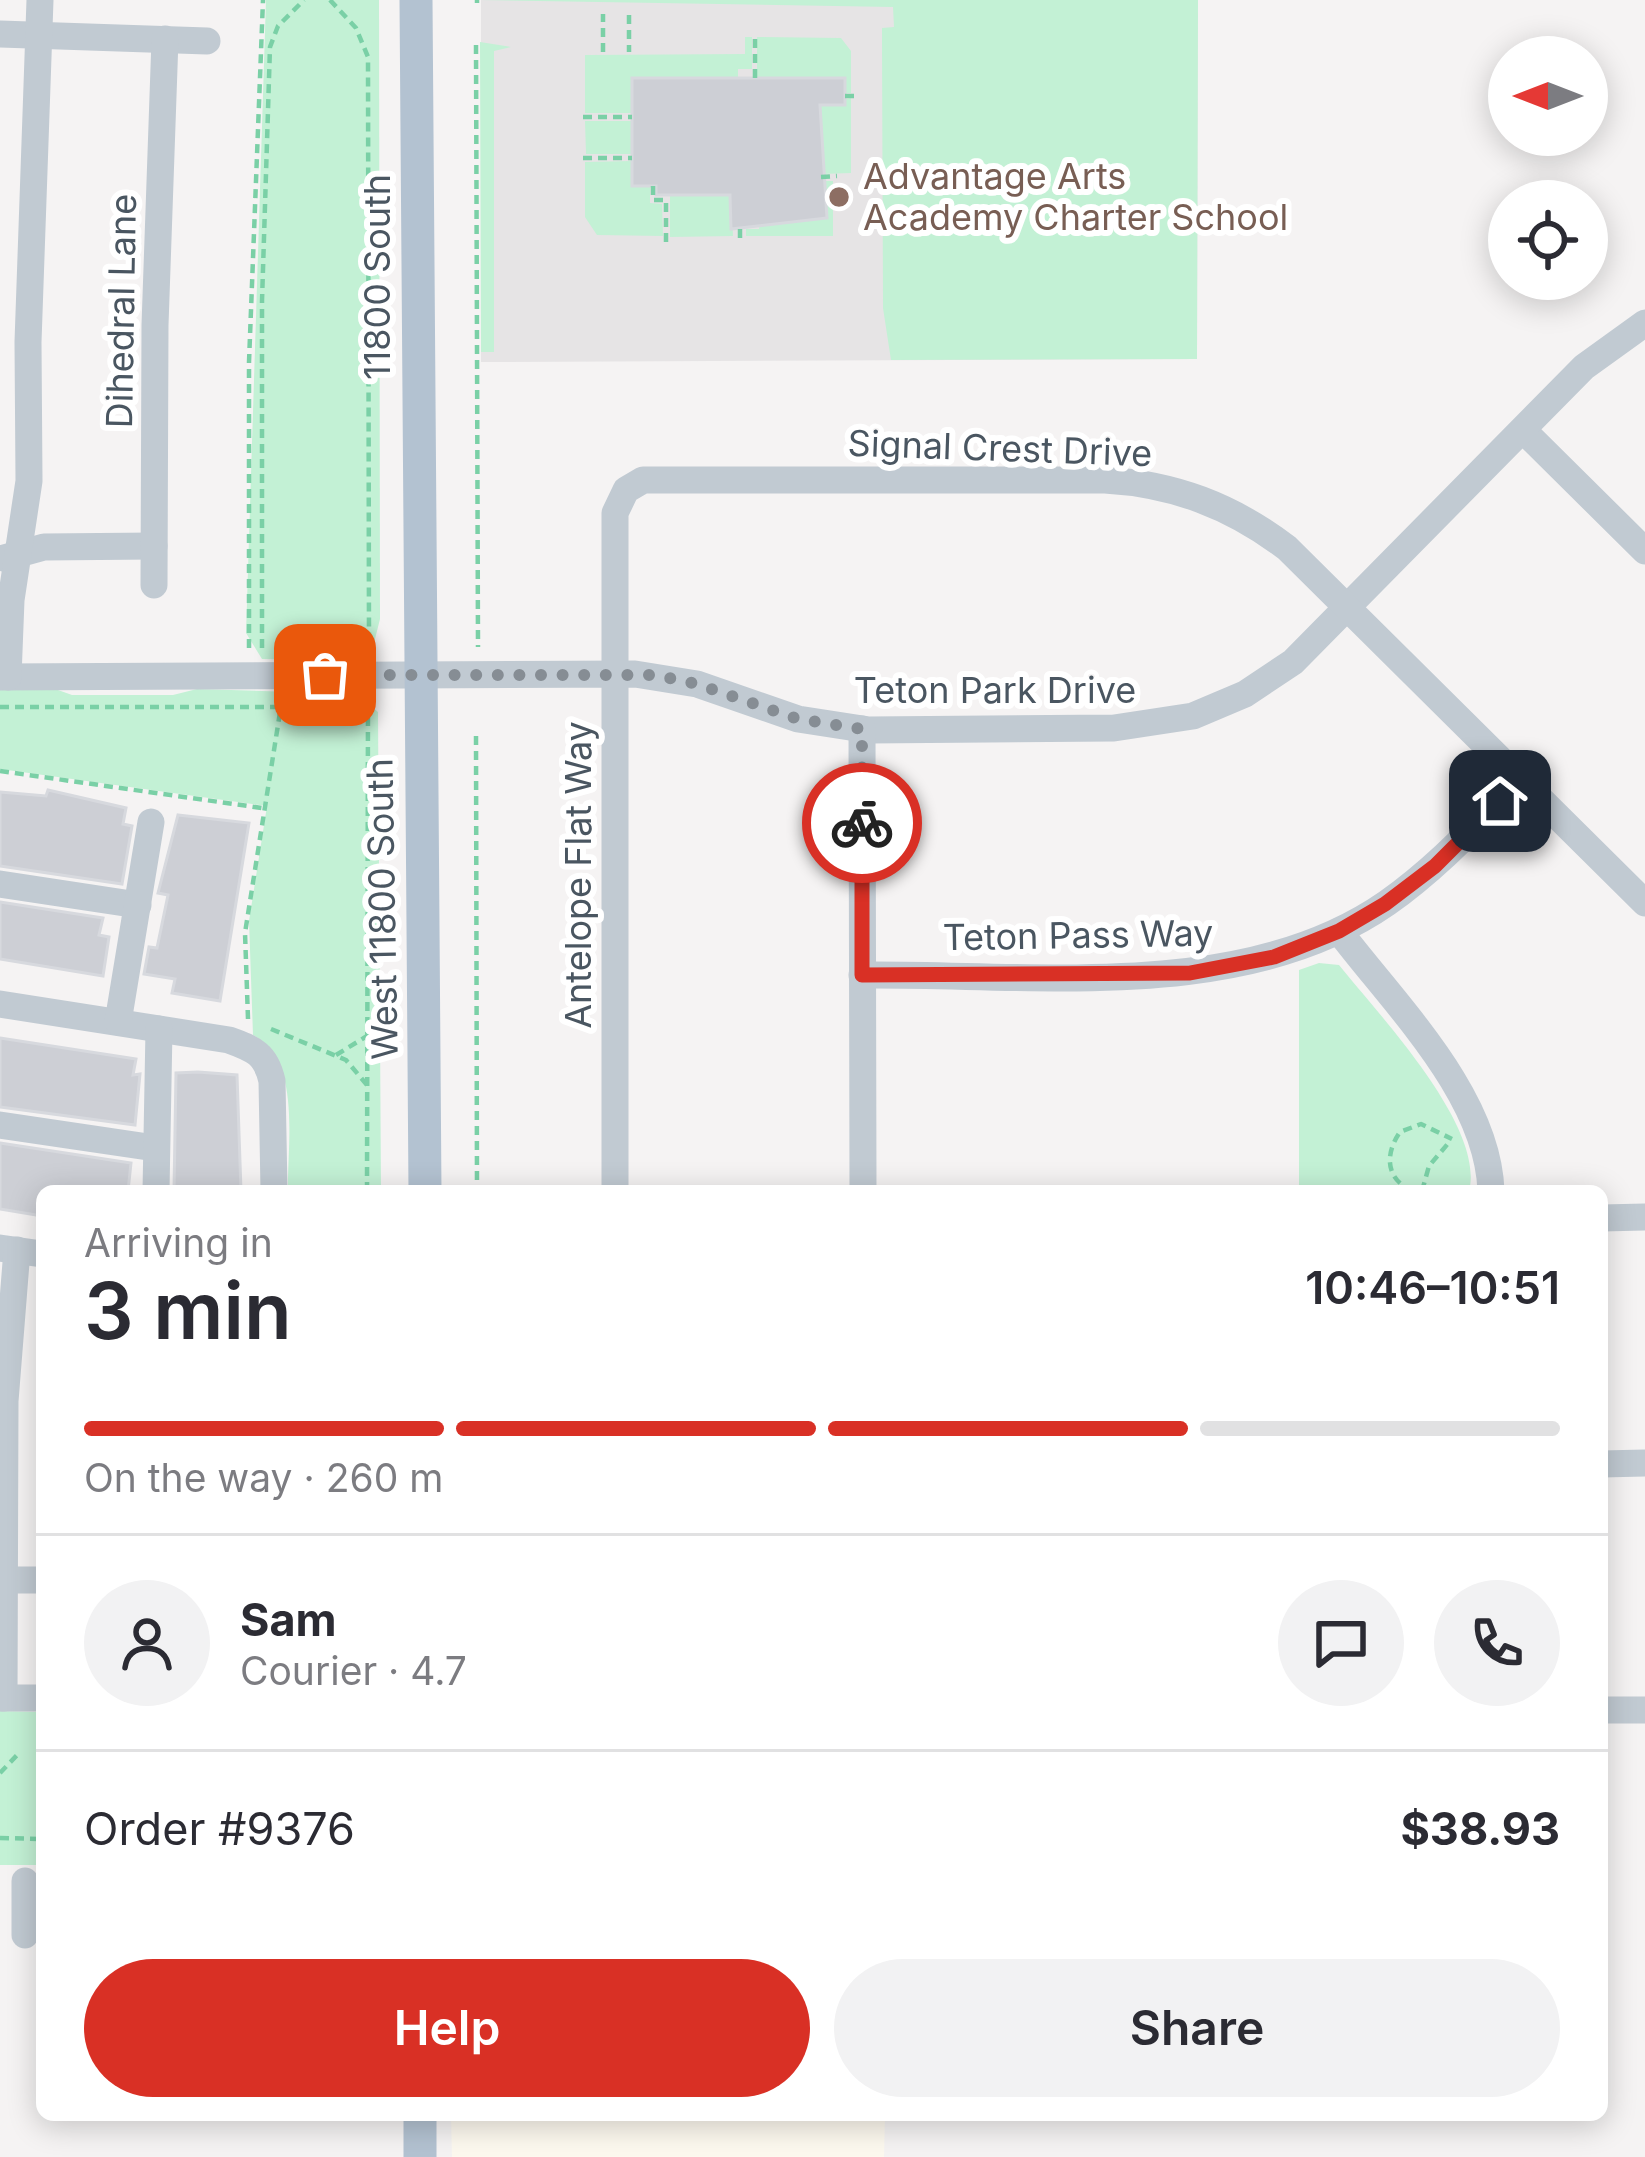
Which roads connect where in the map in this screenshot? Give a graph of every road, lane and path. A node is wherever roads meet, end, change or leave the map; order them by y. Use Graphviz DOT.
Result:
graph roads {
  1 [pos="40,0"];
  2 [pos="263,0"];
  3 [pos="304,0"];
  4 [pos="330,0"];
  5 [pos="416,0"];
  6 [pos="603,14"];
  7 [pos="629,15"];
  8 [pos="0,34"];
  9 [pos="755,34"];
  10 [pos="39,35"];
  11 [pos="165,39"];
  12 [pos="207,41"];
  13 [pos="476,45"];
  14 [pos="603,52"];
  15 [pos="629,52"];
  16 [pos="755,78"];
  17 [pos="845,96"];
  18 [pos="854,96"];
  19 [pos="583,117"];
  20 [pos="632,117"];
  21 [pos="583,158"];
  22 [pos="632,158"];
  23 [pos="837,176"];
  24 [pos="821,177"];
  25 [pos="653,187"];
  26 [pos="740,229"];
  27 [pos="740,241"];
  28 [pos="666,242"];
  29 [pos="1645,323"];
  30 [pos="1522,430"];
  31 [pos="626,490"];
  32 [pos="154,546"];
  33 [pos="1645,551"];
  34 [pos="417,554"];
  35 [pos="9,556"];
  36 [pos="154,585"];
  37 [pos="1348,608"];
  38 [pos="478,647"];
  39 [pos="249,649"];
  40 [pos="262,649"];
  41 [pos="368,649"];
  42 [pos="614,674"];
  43 [pos="417,675"];
  44 [pos="4,677"];
  45 [pos="281,706"];
  46 [pos="0,707"];
  47 [pos="862,729"];
  48 [pos="476,736"];
  49 [pos="0,771"];
  50 [pos="1521,780"];
  51 [pos="264,808"];
  52 [pos="151,823"];
  53 [pos="0,884"];
  54 [pos="1645,903"];
  55 [pos="138,904"];
  56 [pos="1339,931"];
  57 [pos="862,975"];
  58 [pos="0,1004"];
  59 [pos="248,1019"];
  60 [pos="118,1022"];
  61 [pos="159,1029"];
  62 [pos="271,1029"];
  63 [pos="370,1034"];
  64 [pos="336,1055"];
  65 [pos="368,1086"];
  66 [pos="0,1125"];
  67 [pos="155,1148"];
  68 [pos="156,1185"];
  69 [pos="274,1185"];
  70 [pos="368,1185"];
  71 [pos="425,1185"];
  72 [pos="477,1185"];
  73 [pos="614,1185"];
  74 [pos="862,1185"];
  75 [pos="1406,1185"];
  76 [pos="1421,1185"];
  77 [pos="1490,1185"];
  78 [pos="1608,1217"];
  79 [pos="1645,1217"];
  80 [pos="20,1251"];
  81 [pos="1608,1463"];
  82 [pos="1645,1463"];
  83 [pos="4,1580"];
  84 [pos="36,1580"];
  85 [pos="2,1698"];
  86 [pos="36,1698"];
  87 [pos="1608,1710"];
  88 [pos="1645,1710"];
  89 [pos="19,1754"];
  90 [pos="0,1773"];
  91 [pos="0,1838"];
  92 [pos="36,1839"];
  93 [pos="22,1881"];
  94 [pos="25,1935"];
  95 [pos="420,2121"];
  96 [pos="420,2157"];
  1 -- 10 [label="street"];
  2 -- 39 [label="path"];
  3 -- 40 [label="path"];
  4 -- 41 [label="path"];
  5 -- 34 [label="main road, 11800 South"];
  6 -- 14 [label="path"];
  7 -- 15 [label="path"];
  8 -- 10 [label="street"];
  9 -- 16 [label="path"];
  10 -- 11 [label="street"];
  10 -- 35 [label="street"];
  11 -- 12 [label="street"];
  11 -- 32 [label="street, Dihedral Lane"];
  13 -- 38 [label="path"];
  17 -- 18 [label="path"];
  19 -- 20 [label="path"];
  21 -- 22 [label="path"];
  23 -- 24 [label="path"];
  25 -- 28 [label="path"];
  26 -- 27 [label="path"];
  29 -- 30 [label="street, Teton Park Drive"];
  30 -- 33 [label="street"];
  30 -- 37 [label="street, Teton Park Drive"];
  31 -- 37 [label="street, Signal Crest Drive"];
  31 -- 42 [label="street, Antelope Flat Way"];
  32 -- 35 [label="street"];
  32 -- 36 [label="street, Dihedral Lane"];
  34 -- 43 [label="main road, West 11800 South"];
  35 -- 44 [label="street"];
  37 -- 47 [label="street, Teton Park Drive"];
  37 -- 50 [label="street, Signal Crest Drive"];
  42 -- 43 [label="street, Teton Park Drive"];
  42 -- 47 [label="street, Teton Park Drive"];
  42 -- 73 [label="street, Antelope Flat Way"];
  43 -- 44 [label="street, Teton Park Drive"];
  43 -- 71 [label="main road, West 11800 South"];
  45 -- 46 [label="path"];
  45 -- 51 [label="path"];
  45 -- 63 [label="path"];
  47 -- 57 [label="street"];
  48 -- 72 [label="path"];
  49 -- 51 [label="path"];
  50 -- 54 [label="street, Signal Crest Drive"];
  50 -- 56 [label="street, Teton Pass Way"];
  51 -- 59 [label="path"];
  52 -- 55 [label="street"];
  53 -- 55 [label="street"];
  55 -- 60 [label="street"];
  56 -- 57 [label="street, Teton Pass Way"];
  56 -- 77 [label="street"];
  57 -- 74 [label="street"];
  58 -- 60 [label="street"];
  60 -- 61 [label="street"];
  61 -- 67 [label="street"];
  61 -- 69 [label="street"];
  62 -- 64 [label="path"];
  63 -- 64 [label="path"];
  63 -- 65 [label="path"];
  64 -- 65 [label="path"];
  65 -- 70 [label="path"];
  66 -- 67 [label="street"];
  67 -- 68 [label="street"];
  75 -- 76 [label="path"];
  78 -- 79 [label="street"];
  80 -- 83 [label="street"];
  81 -- 82 [label="street"];
  83 -- 84 [label="street"];
  83 -- 85 [label="street"];
  85 -- 86 [label="street"];
  87 -- 88 [label="street"];
  89 -- 90 [label="path"];
  91 -- 92 [label="path"];
  93 -- 94 [label="street"];
  95 -- 96 [label="main road"];
}
